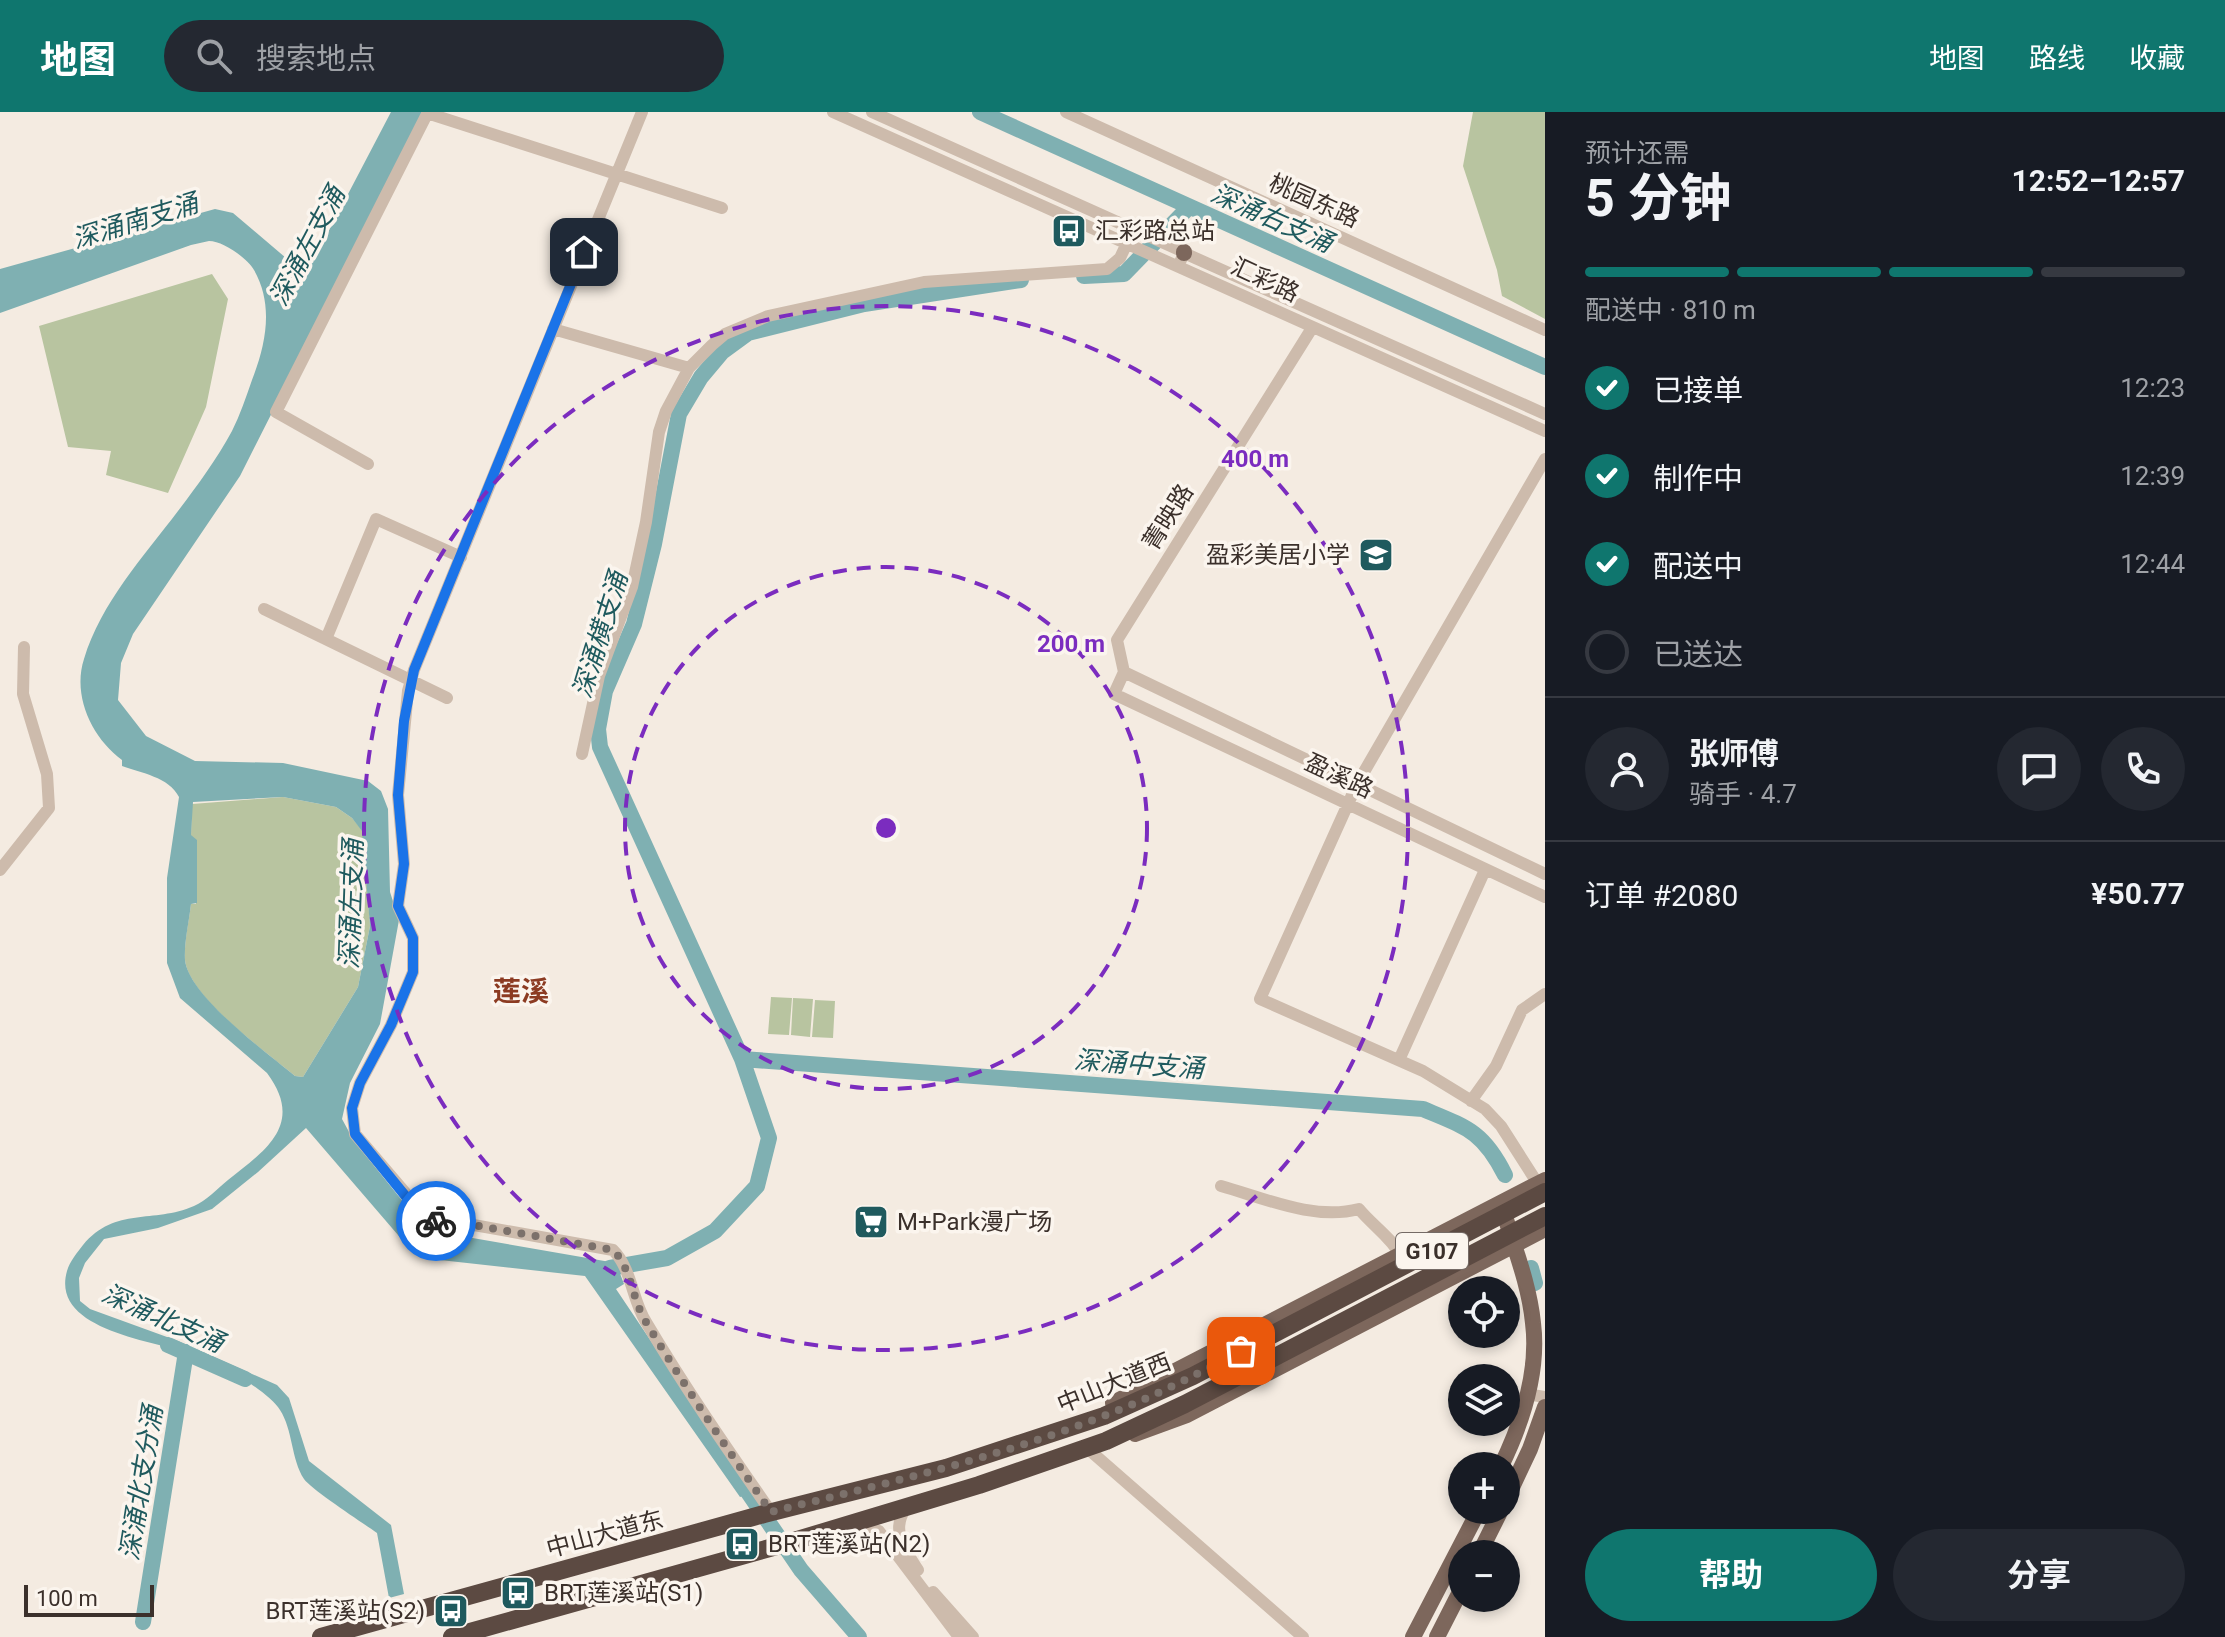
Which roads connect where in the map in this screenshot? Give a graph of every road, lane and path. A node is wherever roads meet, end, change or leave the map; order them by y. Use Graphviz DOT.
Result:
graph roads {
  1 [pos="428,112"];
  2 [pos="642,112"];
  3 [pos="833,112"];
  4 [pos="872,112"];
  5 [pos="1066,112"];
  6 [pos="615,174"];
  7 [pos="722,208"];
  8 [pos="1131,245"];
  9 [pos="1178,258"];
  10 [pos="1207,263"];
  11 [pos="1200,277"];
  12 [pos="1312,328"];
  13 [pos="553,329"];
  14 [pos="1545,330"];
  15 [pos="689,368"];
  16 [pos="1545,414"];
  17 [pos="1545,431"];
  18 [pos="1545,459"];
  19 [pos="368,464"];
  20 [pos="461,557"];
  21 [pos="264,609"];
  22 [pos="326,639"];
  23 [pos="24,647"];
  24 [pos="1124,672"];
  25 [pos="411,680"];
  26 [pos="1114,694"];
  27 [pos="447,698"];
  28 [pos="582,754"];
  29 [pos="1357,784"];
  30 [pos="1347,805"];
  31 [pos="0,870"];
  32 [pos="1485,870"];
  33 [pos="1545,874"];
  34 [pos="1545,897"];
  35 [pos="1545,994"];
  36 [pos="1399,1060"];
  37 [pos="1471,1101"];
  38 [pos="1543,1185"];
  39 [pos="1221,1186"];
  40 [pos="1501,1203"];
  41 [pos="1544,1230"];
  42 [pos="1513,1246"];
  43 [pos="1401,1256"];
  44 [pos="1475,1265"];
  45 [pos="1530,1303"];
  46 [pos="1527,1394"];
  47 [pos="1545,1397"];
  48 [pos="1545,1407"];
  49 [pos="1060,1431"];
  50 [pos="1106,1441"];
  51 [pos="1087,1448"];
  52 [pos="1507,1452"];
  53 [pos="1520,1470"];
  54 [pos="908,1505"];
  55 [pos="768,1513"];
  56 [pos="852,1522"];
  57 [pos="1472,1524"];
  58 [pos="1450,1612"];
  59 [pos="321,1637"];
  60 [pos="452,1637"];
  61 [pos="959,1637"];
  62 [pos="973,1637"];
  63 [pos="1303,1637"];
  64 [pos="1413,1637"];
  65 [pos="1437,1637"];
  1 -- 6 [label="street"];
  1 -- 19 [label="street"];
  2 -- 6 [label="street"];
  3 -- 8 [label="street, 汇彩路"];
  4 -- 9 [label="street, 汇彩路"];
  5 -- 14 [label="street, 桃园东路"];
  6 -- 7 [label="street"];
  6 -- 13 [label="street"];
  8 -- 9 [label="street, 汇彩路"];
  8 -- 15 [label="street"];
  9 -- 10 [label="street, 汇彩路"];
  9 -- 11 [label="street, 汇彩路"];
  10 -- 11 [label="street"];
  10 -- 16 [label="street, 汇彩路"];
  11 -- 12 [label="street, 汇彩路"];
  12 -- 17 [label="street, 汇彩路"];
  12 -- 24 [label="street, 菁映路"];
  13 -- 15 [label="street"];
  13 -- 20 [label="street"];
  15 -- 28 [label="street"];
  18 -- 29 [label="street"];
  20 -- 22 [label="street"];
  20 -- 25 [label="street"];
  21 -- 22 [label="street"];
  22 -- 25 [label="street"];
  23 -- 31 [label="street"];
  24 -- 26 [label="street, 菁映路"];
  24 -- 29 [label="street, 盈溪路"];
  25 -- 27 [label="street"];
  25 -- 55 [label="street"];
  26 -- 30 [label="street, 盈溪路"];
  29 -- 30 [label="street"];
  29 -- 33 [label="street, 盈溪路"];
  30 -- 32 [label="street, 盈溪路"];
  30 -- 36 [label="street"];
  32 -- 34 [label="street, 盈溪路"];
  32 -- 36 [label="street"];
  35 -- 37 [label="street"];
  36 -- 37 [label="street"];
  37 -- 38 [label="street"];
  38 -- 40 [label="main road"];
  38 -- 49 [label="highway, 中山大道西 / G107"];
  39 -- 43 [label="street"];
  40 -- 41 [label="main road"];
  40 -- 42 [label="main road"];
  40 -- 43 [label="main road"];
  41 -- 42 [label="main road"];
  41 -- 50 [label="highway, 中山大道西 / G107"];
  42 -- 44 [label="main road"];
  42 -- 45 [label="main road"];
  43 -- 49 [label="main road"];
  44 -- 45 [label="main road"];
  44 -- 50 [label="main road"];
  45 -- 46 [label="main road"];
  46 -- 47 [label="street"];
  46 -- 52 [label="main road"];
  48 -- 53 [label="main road"];
  49 -- 55 [label="highway, 中山大道西 / G107"];
  50 -- 51 [label="highway, 中山大道西 / G107"];
  51 -- 54 [label="highway, 中山大道西 / G107"];
  51 -- 63 [label="street"];
  54 -- 56 [label="highway, 中山大道西 / G107"];
  54 -- 62 [label="street"];
  55 -- 59 [label="highway, 中山大道东 / G107"];
  56 -- 60 [label="highway, G107"];
  56 -- 61 [label="street"];
  57 -- 64 [label="main road"];
  58 -- 65 [label="main road"];
}
